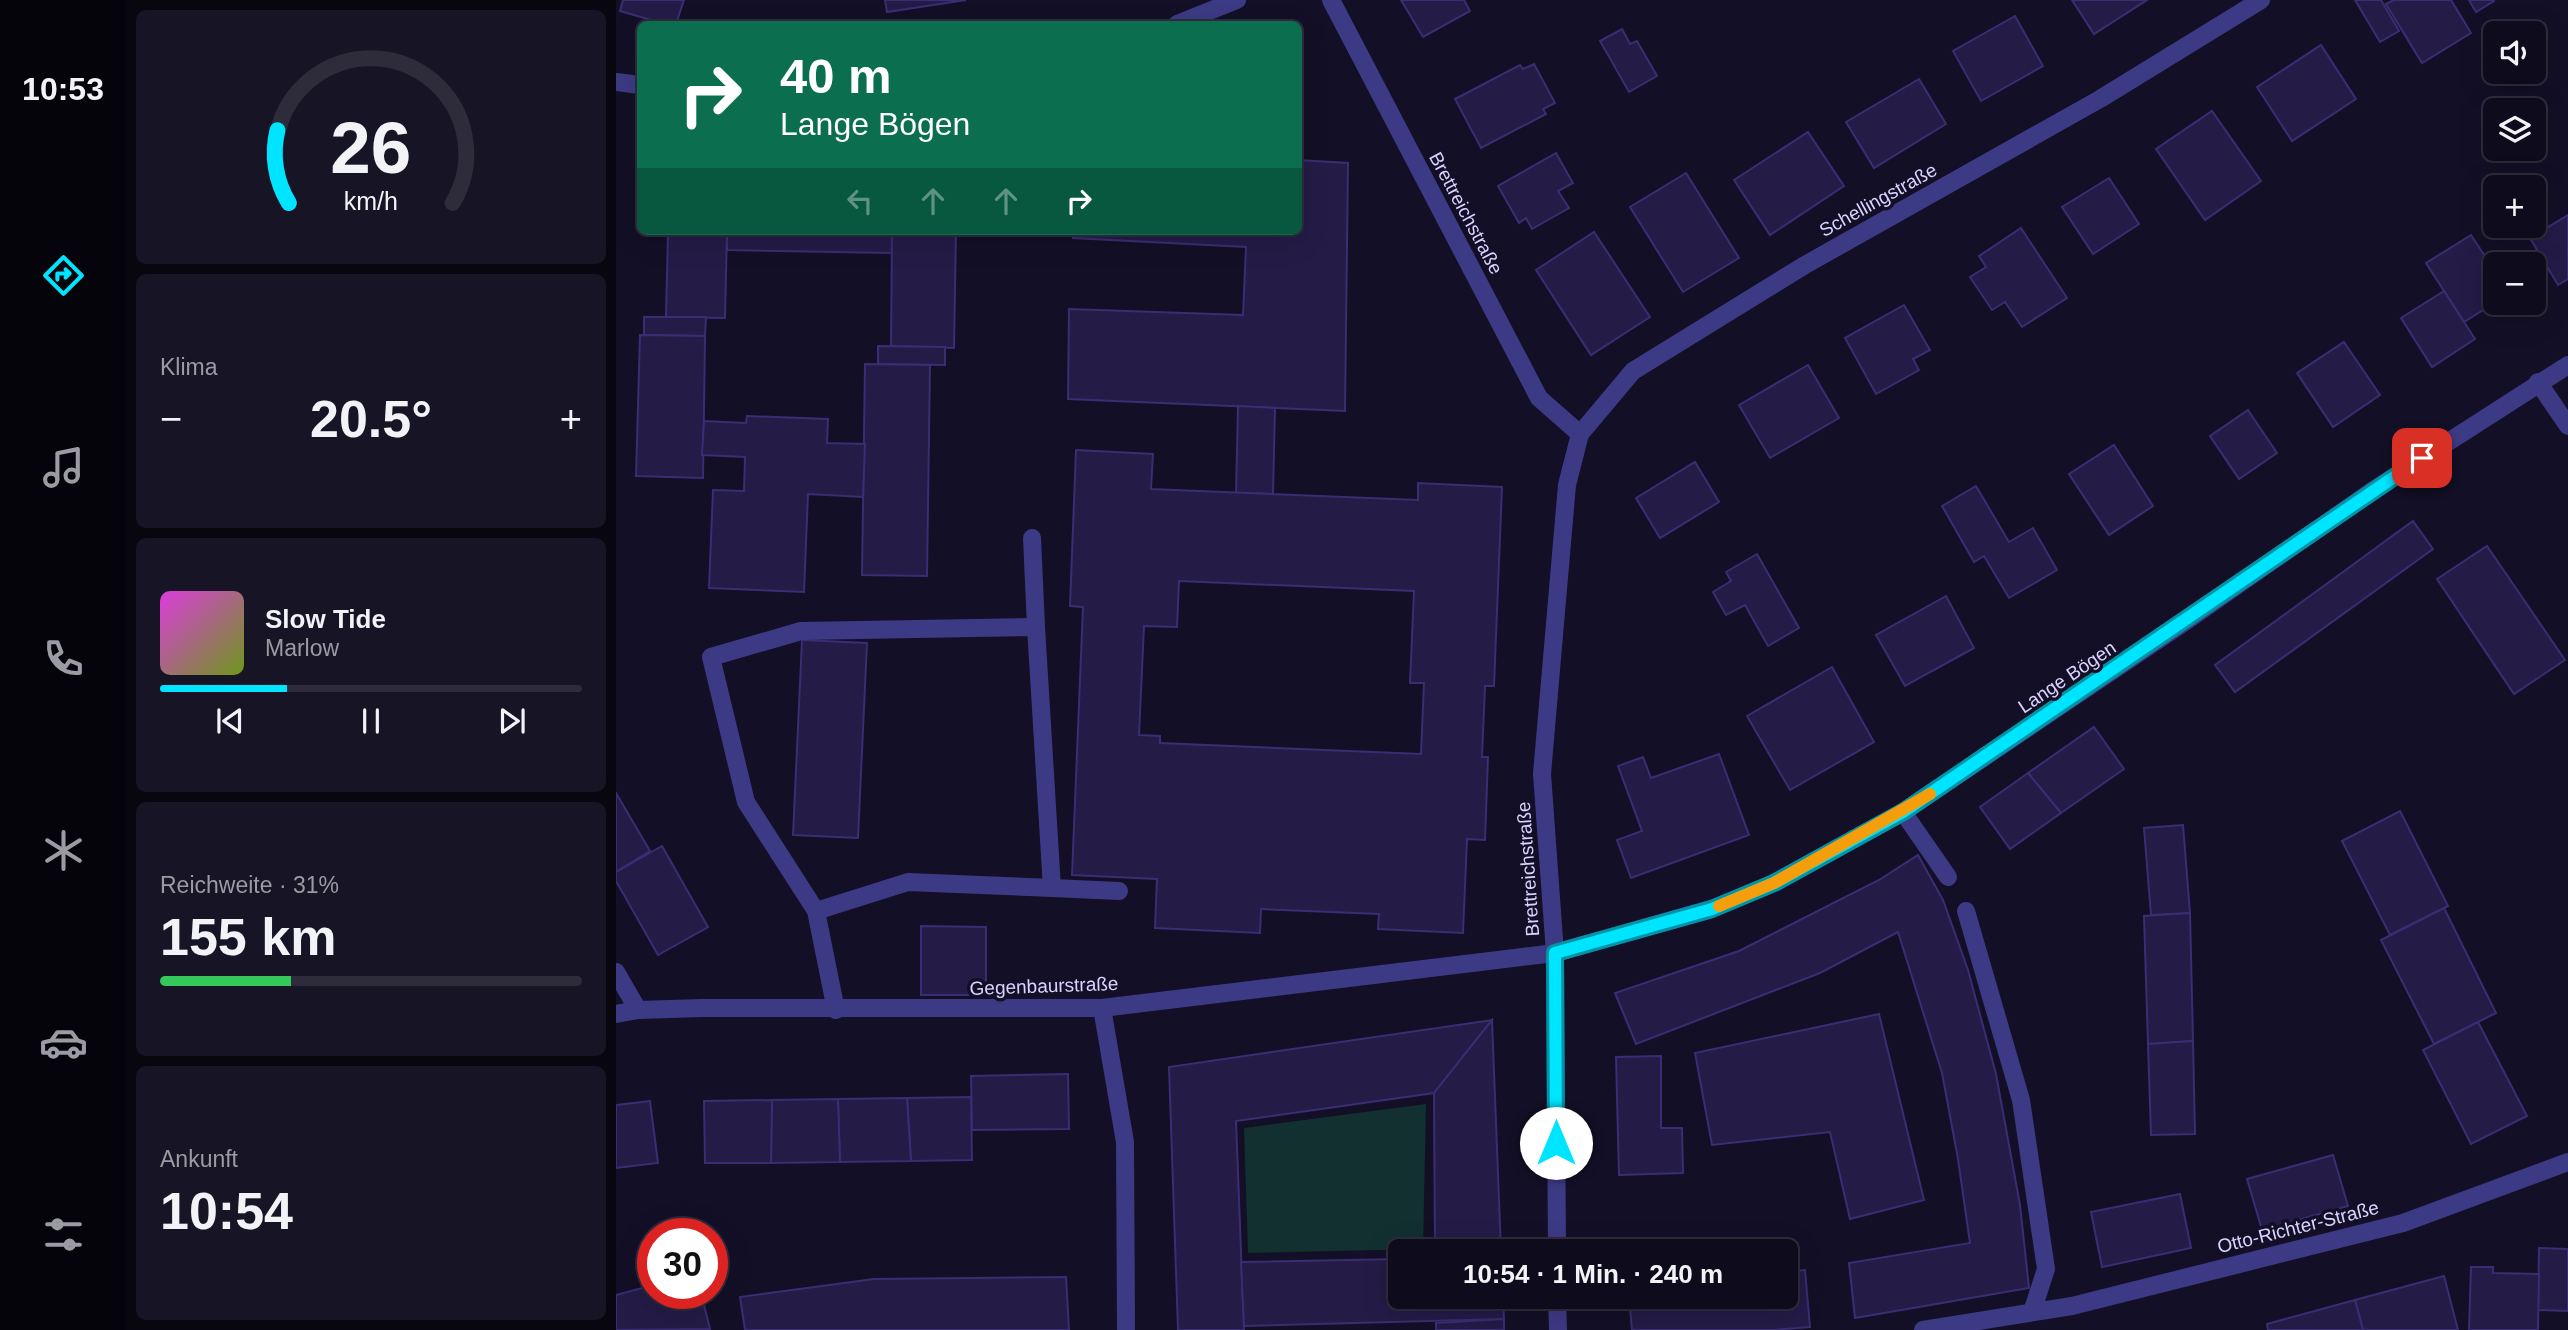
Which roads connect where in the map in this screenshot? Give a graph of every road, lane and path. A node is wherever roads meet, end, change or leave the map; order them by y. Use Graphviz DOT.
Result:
graph roads {
  1 [pos="1237,0"];
  2 [pos="1331,0"];
  3 [pos="2261,0"];
  4 [pos="1184,21"];
  5 [pos="616,82"];
  6 [pos="637,85"];
  7 [pos="2568,365"];
  8 [pos="2538,382"];
  9 [pos="2568,426"];
  10 [pos="1580,434"];
  11 [pos="1567,485"];
  12 [pos="1032,538"];
  13 [pos="1035,627"];
  14 [pos="1903,812"];
  15 [pos="1948,877"];
  16 [pos="1052,888"];
  17 [pos="1119,891"];
  18 [pos="816,911"];
  19 [pos="1965,911"];
  20 [pos="1555,953"];
  21 [pos="616,972"];
  22 [pos="1102,1008"];
  23 [pos="638,1010"];
  24 [pos="835,1010"];
  25 [pos="616,1014"];
  26 [pos="2568,1162"];
  27 [pos="1557,1239"];
  28 [pos="1558,1309"];
  29 [pos="2032,1312"];
  30 [pos="1974,1326"];
  31 [pos="1126,1330"];
  32 [pos="1558,1330"];
  33 [pos="1923,1330"];
  1 -- 4 [label="street"];
  2 -- 10 [label="street, Brettreichstraße"];
  3 -- 10 [label="street, Schellingstraße"];
  5 -- 6 [label="street"];
  7 -- 8 [label="street, Lange Bögen"];
  8 -- 9 [label="street"];
  8 -- 14 [label="street, Lange Bögen"];
  10 -- 11 [label="street, Schellingstraße"];
  11 -- 20 [label="street, Brettreichstraße"];
  12 -- 13 [label="street"];
  13 -- 16 [label="street"];
  13 -- 18 [label="street"];
  14 -- 15 [label="street"];
  14 -- 20 [label="street, Lange Bögen"];
  16 -- 17 [label="street"];
  16 -- 18 [label="street"];
  18 -- 24 [label="street"];
  19 -- 29 [label="street"];
  20 -- 22 [label="street, Gegenbaurstraße"];
  20 -- 27 [label="street, Brettreichstraße"];
  21 -- 23 [label="street"];
  22 -- 24 [label="street, Gegenbaurstraße"];
  22 -- 31 [label="street"];
  23 -- 24 [label="street, Gegenbaurstraße"];
  23 -- 25 [label="street, Gegenbaurstraße"];
  26 -- 29 [label="street, Otto-Richter-Straße"];
  28 -- 32 [label="street"];
  29 -- 30 [label="street, Otto-Richter-Straße"];
  30 -- 33 [label="street, Otto-Richter-Straße"];
}
